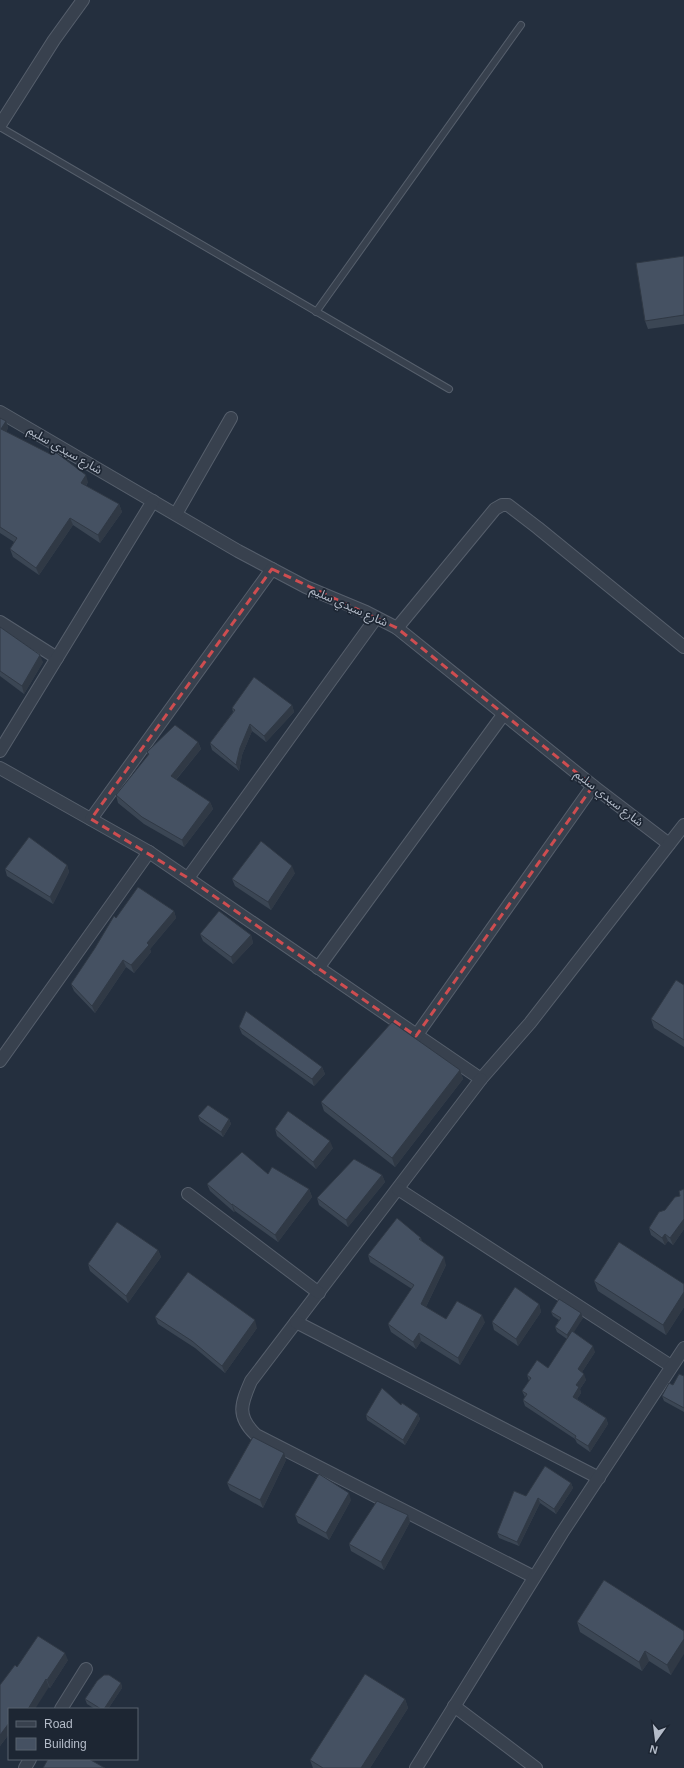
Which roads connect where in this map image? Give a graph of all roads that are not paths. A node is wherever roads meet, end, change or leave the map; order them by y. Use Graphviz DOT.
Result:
graph roads {
  1 [pos="83,0"];
  2 [pos="521,25"];
  3 [pos="0,126"];
  4 [pos="316,312"];
  5 [pos="449,389"];
  6 [pos="0,412"];
  7 [pos="231,418"];
  8 [pos="153,501"];
  9 [pos="176,514"];
  10 [pos="272,569"];
  11 [pos="376,618"];
  12 [pos="0,622"];
  13 [pos="397,628"];
  14 [pos="684,646"];
  15 [pos="57,658"];
  16 [pos="503,715"];
  17 [pos="0,751"];
  18 [pos="0,768"];
  19 [pos="593,786"];
  20 [pos="91,819"];
  21 [pos="684,825"];
  22 [pos="669,844"];
  23 [pos="149,852"];
  24 [pos="188,878"];
  25 [pos="318,968"];
  26 [pos="416,1036"];
  27 [pos="0,1061"];
  28 [pos="481,1079"];
  29 [pos="398,1189"];
  30 [pos="188,1194"];
  31 [pos="319,1293"];
  32 [pos="296,1322"];
  33 [pos="683,1350"];
  34 [pos="671,1366"];
  35 [pos="598,1478"];
  36 [pos="534,1577"];
  37 [pos="86,1669"];
  38 [pos="454,1706"];
  39 [pos="62,1708"];
  40 [pos="416,1768"];
  41 [pos="536,1768"];
  1 -- 3 [label="street"];
  2 -- 4 [label="lane"];
  3 -- 4 [label="lane"];
  4 -- 5 [label="lane"];
  6 -- 8 [label="street, شارع سيدي سليم"];
  7 -- 9 [label="street"];
  8 -- 9 [label="street, شارع سيدي سليم"];
  8 -- 15 [label="street"];
  9 -- 10 [label="street, شارع سيدي سليم"];
  10 -- 11 [label="street, شارع سيدي سليم"];
  10 -- 20 [label="street"];
  11 -- 13 [label="street, شارع سيدي سليم"];
  11 -- 24 [label="street"];
  12 -- 15 [label="street"];
  13 -- 14 [label="street"];
  13 -- 16 [label="street, شارع سيدي سليم"];
  15 -- 17 [label="street"];
  16 -- 19 [label="street, شارع سيدي سليم"];
  16 -- 25 [label="street"];
  18 -- 20 [label="street"];
  19 -- 22 [label="street, شارع سيدي سليم"];
  19 -- 26 [label="street"];
  20 -- 23 [label="street"];
  21 -- 22 [label="street"];
  22 -- 28 [label="street"];
  23 -- 24 [label="street"];
  23 -- 27 [label="street"];
  24 -- 25 [label="street"];
  25 -- 26 [label="street"];
  26 -- 28 [label="street"];
  28 -- 29 [label="street"];
  29 -- 31 [label="street"];
  29 -- 34 [label="street"];
  30 -- 31 [label="street"];
  31 -- 32 [label="street"];
  32 -- 35 [label="street"];
  32 -- 36 [label="street"];
  33 -- 34 [label="street"];
  34 -- 35 [label="street"];
  35 -- 36 [label="street"];
  36 -- 38 [label="street"];
  37 -- 39 [label="street"];
  38 -- 40 [label="street"];
  38 -- 41 [label="street"];
}
